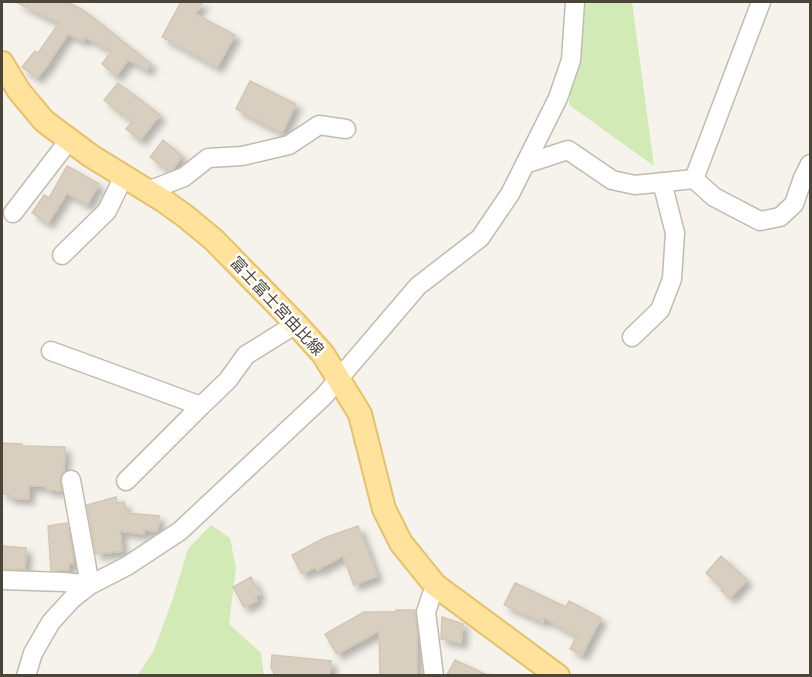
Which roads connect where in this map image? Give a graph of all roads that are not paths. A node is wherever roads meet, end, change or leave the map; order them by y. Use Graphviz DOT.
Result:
graph roads {
  1 [pos="574,2"];
  2 [pos="761,2"];
  3 [pos="2,63"];
  4 [pos="346,129"];
  5 [pos="70,140"];
  6 [pos="525,164"];
  7 [pos="810,164"];
  8 [pos="124,176"];
  9 [pos="694,179"];
  10 [pos="662,182"];
  11 [pos="148,191"];
  12 [pos="13,213"];
  13 [pos="62,255"];
  14 [pos="296,324"];
  15 [pos="632,337"];
  16 [pos="51,351"];
  17 [pos="338,380"];
  18 [pos="201,406"];
  19 [pos="71,480"];
  20 [pos="126,481"];
  21 [pos="2,580"];
  22 [pos="90,585"];
  23 [pos="435,585"];
  24 [pos="26,675"];
  25 [pos="434,675"];
  26 [pos="558,675"];
  1 -- 6 [label="street"];
  2 -- 9 [label="street"];
  3 -- 5 [label="main road, 富士富士宮由比線"];
  4 -- 11 [label="street"];
  5 -- 8 [label="main road, 富士富士宮由比線"];
  5 -- 12 [label="street"];
  6 -- 10 [label="street"];
  6 -- 17 [label="street"];
  7 -- 9 [label="street"];
  8 -- 11 [label="main road, 富士富士宮由比線"];
  8 -- 13 [label="street"];
  9 -- 10 [label="street"];
  10 -- 15 [label="street"];
  11 -- 14 [label="main road, 富士富士宮由比線"];
  14 -- 17 [label="main road, 富士富士宮由比線"];
  14 -- 18 [label="street"];
  16 -- 18 [label="street"];
  17 -- 22 [label="street"];
  17 -- 23 [label="main road, 富士富士宮由比線"];
  18 -- 20 [label="street"];
  19 -- 22 [label="street"];
  21 -- 22 [label="street"];
  22 -- 24 [label="street"];
  23 -- 25 [label="street"];
  23 -- 26 [label="main road, 富士富士宮由比線"];
}
